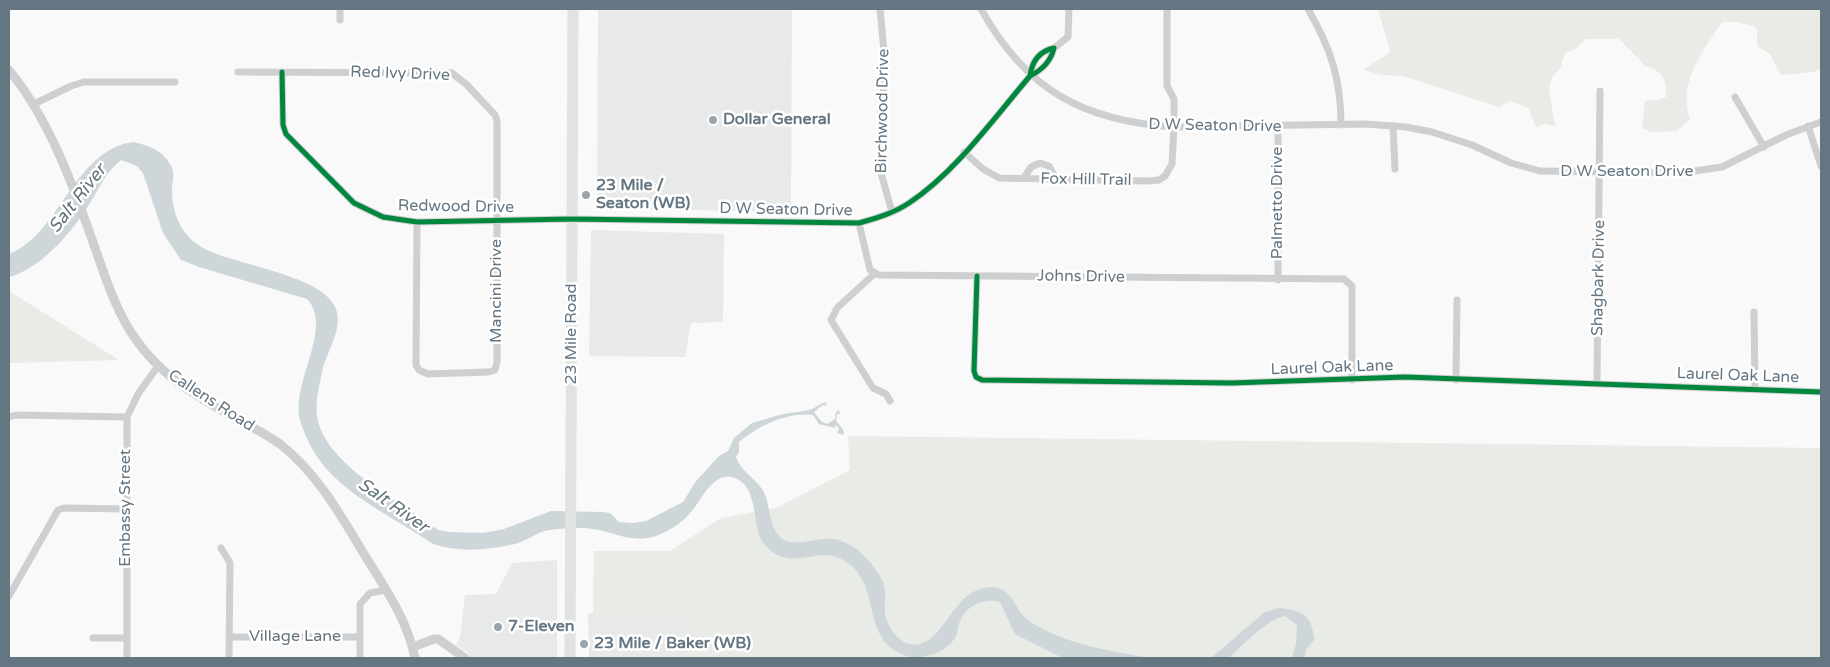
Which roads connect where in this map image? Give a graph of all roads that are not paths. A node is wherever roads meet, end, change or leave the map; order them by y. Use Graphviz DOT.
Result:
graph roads {
  1 [pos="340,9"];
  2 [pos="572,9"];
  3 [pos="880,9"];
  4 [pos="981,9"];
  5 [pos="1069,9"];
  6 [pos="1167,9"];
  7 [pos="1308,9"];
  8 [pos="340,20"];
  9 [pos="9,70"];
  10 [pos="238,72"];
  11 [pos="282,72"];
  12 [pos="1030,76"];
  13 [pos="175,82"];
  14 [pos="1600,91"];
  15 [pos="1735,97"];
  16 [pos="34,104"];
  17 [pos="497,121"];
  18 [pos="1821,122"];
  19 [pos="1341,125"];
  20 [pos="1394,126"];
  21 [pos="1808,126"];
  22 [pos="1174,127"];
  23 [pos="1278,127"];
  24 [pos="1764,147"];
  25 [pos="964,152"];
  26 [pos="1821,166"];
  27 [pos="1395,169"];
  28 [pos="1600,173"];
  29 [pos="1024,178"];
  30 [pos="1056,179"];
  31 [pos="892,212"];
  32 [pos="571,219"];
  33 [pos="496,221"];
  34 [pos="417,222"];
  35 [pos="859,223"];
  36 [pos="874,274"];
  37 [pos="977,276"];
  38 [pos="1278,280"];
  39 [pos="1457,300"];
  40 [pos="1754,312"];
  41 [pos="158,366"];
  42 [pos="1352,380"];
  43 [pos="1456,380"];
  44 [pos="1597,384"];
  45 [pos="1755,389"];
  46 [pos="1821,392"];
  47 [pos="890,401"];
  48 [pos="9,417"];
  49 [pos="127,418"];
  50 [pos="126,509"];
  51 [pos="222,548"];
  52 [pos="386,590"];
  53 [pos="9,596"];
  54 [pos="229,637"];
  55 [pos="360,637"];
  56 [pos="93,638"];
  57 [pos="126,638"];
  58 [pos="413,647"];
  59 [pos="127,658"];
  60 [pos="229,658"];
  61 [pos="360,658"];
  62 [pos="415,658"];
  63 [pos="465,658"];
  64 [pos="570,658"];
  1 -- 8 [label="street"];
  2 -- 32 [label="main road, 23 Mile Road"];
  3 -- 31 [label="street, Birchwood Drive"];
  4 -- 12 [label="street"];
  5 -- 12 [label="street"];
  6 -- 22 [label="street, Fox Hill Trail"];
  7 -- 19 [label="street"];
  9 -- 16 [label="street, Callens Road"];
  10 -- 11 [label="street, Red Ivy Drive"];
  11 -- 17 [label="street, Red Ivy Drive"];
  11 -- 34 [label="street, Redwood Drive"];
  12 -- 22 [label="street, D W Seaton Drive"];
  12 -- 25 [label="street, D W Seaton Drive"];
  13 -- 16 [label="street"];
  14 -- 28 [label="street, Shagbark Drive"];
  15 -- 24 [label="street"];
  16 -- 41 [label="street, Callens Road"];
  17 -- 33 [label="street, Mancini Drive"];
  18 -- 21 [label="street, D W Seaton Drive"];
  19 -- 20 [label="street, D W Seaton Drive"];
  19 -- 23 [label="street, D W Seaton Drive"];
  20 -- 27 [label="street"];
  20 -- 28 [label="street, D W Seaton Drive"];
  21 -- 24 [label="street, D W Seaton Drive"];
  21 -- 26 [label="street"];
  22 -- 23 [label="street, D W Seaton Drive"];
  22 -- 30 [label="street, Fox Hill Trail"];
  23 -- 38 [label="street, Palmetto Drive"];
  24 -- 28 [label="street, D W Seaton Drive"];
  25 -- 29 [label="street, Fox Hill Trail"];
  25 -- 31 [label="street, D W Seaton Drive"];
  28 -- 44 [label="street, Shagbark Drive"];
  29 -- 30 [label="street, Fox Hill Trail"];
  29 -- 30 [label="street"];
  31 -- 35 [label="street, D W Seaton Drive"];
  32 -- 33 [label="street, Redwood Drive"];
  32 -- 35 [label="street, D W Seaton Drive"];
  32 -- 64 [label="main road, 23 Mile Road"];
  33 -- 34 [label="street, Redwood Drive"];
  33 -- 34 [label="street, Mancini Drive"];
  35 -- 36 [label="street"];
  36 -- 37 [label="street, Johns Drive"];
  36 -- 47 [label="street"];
  37 -- 38 [label="street, Johns Drive"];
  37 -- 42 [label="street, Laurel Oak Lane"];
  38 -- 42 [label="street, Johns Drive"];
  39 -- 43 [label="street"];
  40 -- 45 [label="street"];
  41 -- 49 [label="street, Embassy Street"];
  41 -- 52 [label="street, Callens Road"];
  42 -- 43 [label="street, Laurel Oak Lane"];
  43 -- 44 [label="street, Laurel Oak Lane"];
  44 -- 45 [label="street, Laurel Oak Lane"];
  45 -- 46 [label="street, Laurel Oak Lane"];
  48 -- 49 [label="street"];
  49 -- 50 [label="street, Embassy Street"];
  50 -- 53 [label="street"];
  50 -- 57 [label="street, Embassy Street"];
  51 -- 54 [label="street"];
  52 -- 55 [label="street"];
  52 -- 58 [label="street, Callens Road"];
  54 -- 55 [label="street, Village Lane"];
  54 -- 60 [label="street"];
  55 -- 61 [label="street"];
  56 -- 57 [label="street"];
  57 -- 59 [label="street, Embassy Street"];
  58 -- 62 [label="street, Callens Road"];
  58 -- 63 [label="street"];
}
